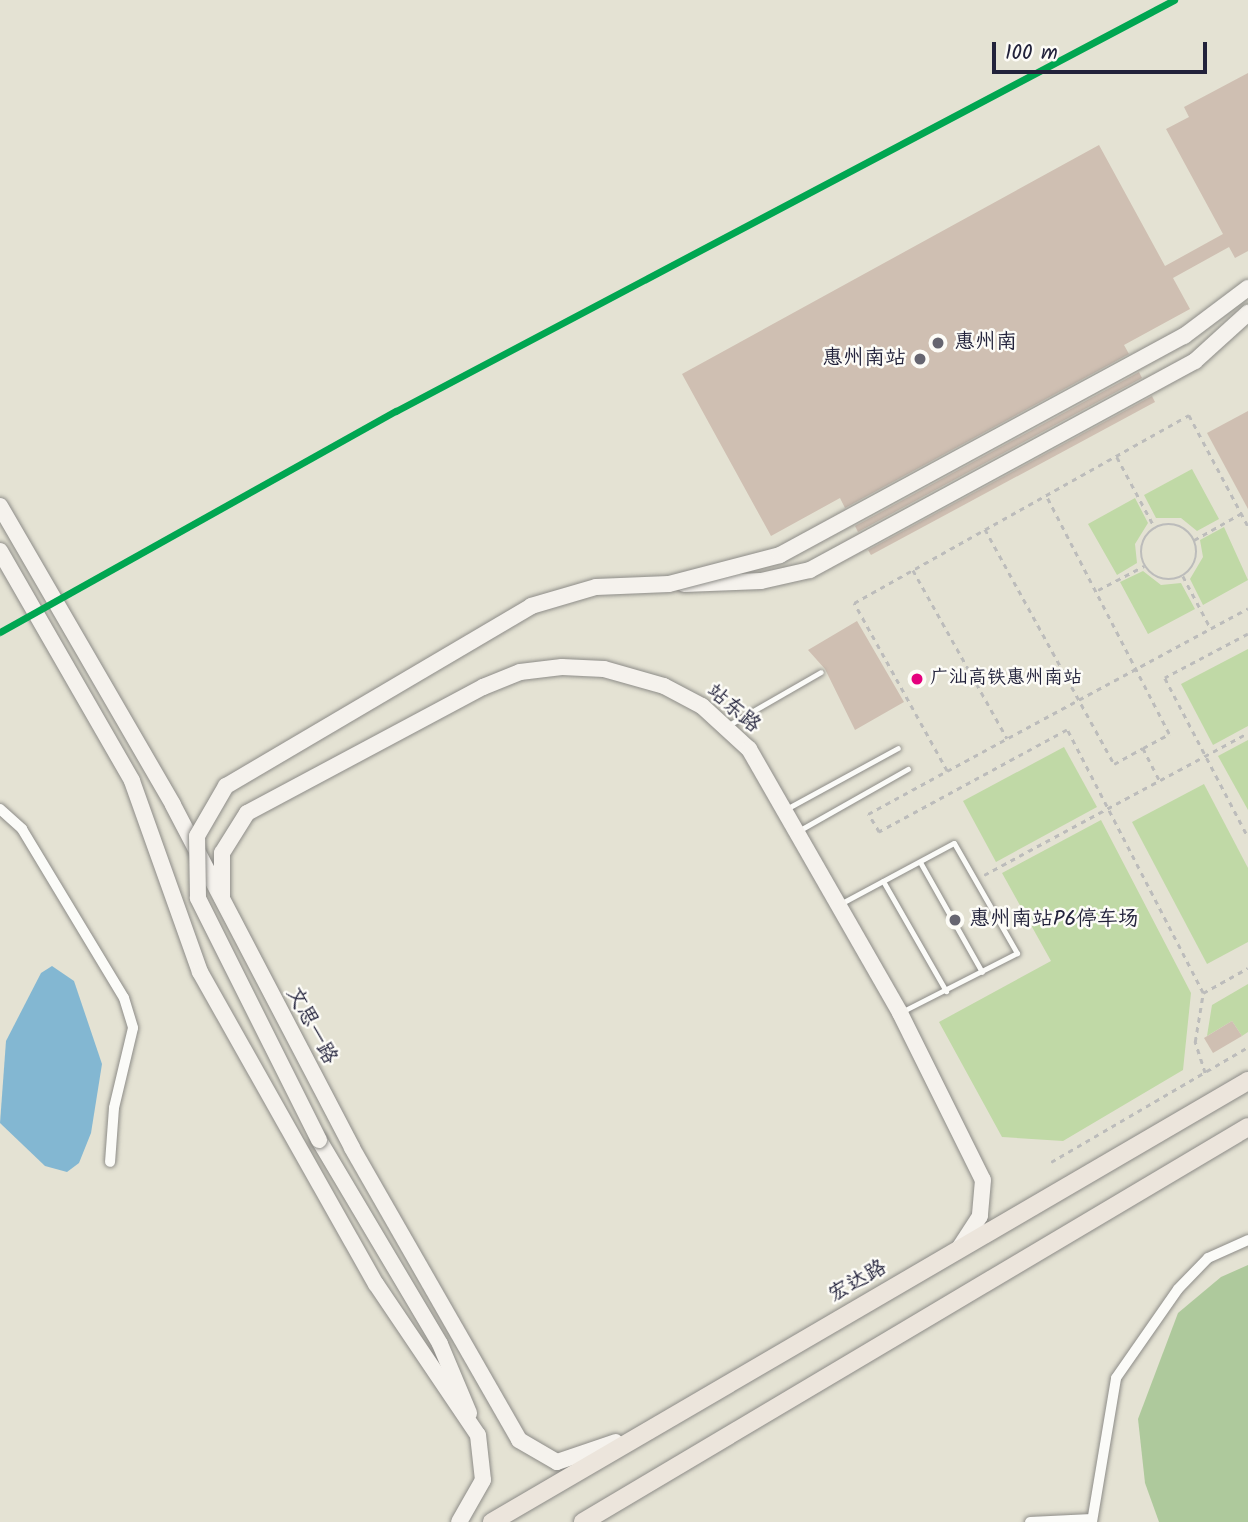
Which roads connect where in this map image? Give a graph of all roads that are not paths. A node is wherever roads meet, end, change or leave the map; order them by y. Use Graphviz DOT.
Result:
graph roads {
  1 [pos="1248,288"];
  2 [pos="1248,313"];
  3 [pos="0,506"];
  4 [pos="0,551"];
  5 [pos="669,584"];
  6 [pos="821,672"];
  7 [pos="727,726"];
  8 [pos="898,748"];
  9 [pos="908,769"];
  10 [pos="788,808"];
  11 [pos="0,809"];
  12 [pos="800,830"];
  13 [pos="920,862"];
  14 [pos="883,881"];
  15 [pos="222,898"];
  16 [pos="840,904"];
  17 [pos="982,972"];
  18 [pos="946,991"];
  19 [pos="900,1013"];
  20 [pos="1248,1081"];
  21 [pos="1248,1127"];
  22 [pos="110,1162"];
  23 [pos="1248,1240"];
  24 [pos="949,1255"];
  25 [pos="472,1424"];
  26 [pos="649,1431"];
  27 [pos="1092,1521"];
  28 [pos="459,1522"];
  29 [pos="492,1522"];
  30 [pos="583,1522"];
  31 [pos="1030,1522"];
  1 -- 5 [label="street, bridge"];
  2 -- 5 [label="street, bridge"];
  3 -- 15 [label="street, 文思一路"];
  4 -- 25 [label="street"];
  5 -- 25 [label="street, bridge"];
  6 -- 7 [label="lane"];
  7 -- 10 [label="street, 站东路"];
  7 -- 15 [label="street, 站东路"];
  8 -- 10 [label="lane"];
  9 -- 12 [label="lane"];
  10 -- 12 [label="street, 站东路"];
  11 -- 22 [label="street"];
  12 -- 16 [label="street, 站东路"];
  13 -- 14 [label="lane"];
  13 -- 17 [label="lane"];
  13 -- 17 [label="lane"];
  14 -- 16 [label="lane"];
  14 -- 18 [label="lane"];
  15 -- 26 [label="street, 文思一路"];
  16 -- 19 [label="street, 站东路"];
  17 -- 18 [label="lane"];
  18 -- 19 [label="lane"];
  19 -- 24 [label="street, 站东路"];
  20 -- 24 [label="main road, 宏达路"];
  21 -- 30 [label="main road"];
  23 -- 27 [label="street"];
  24 -- 26 [label="main road, 宏达路"];
  25 -- 28 [label="street"];
  26 -- 29 [label="main road, 宏达路"];
  27 -- 31 [label="street"];
}
